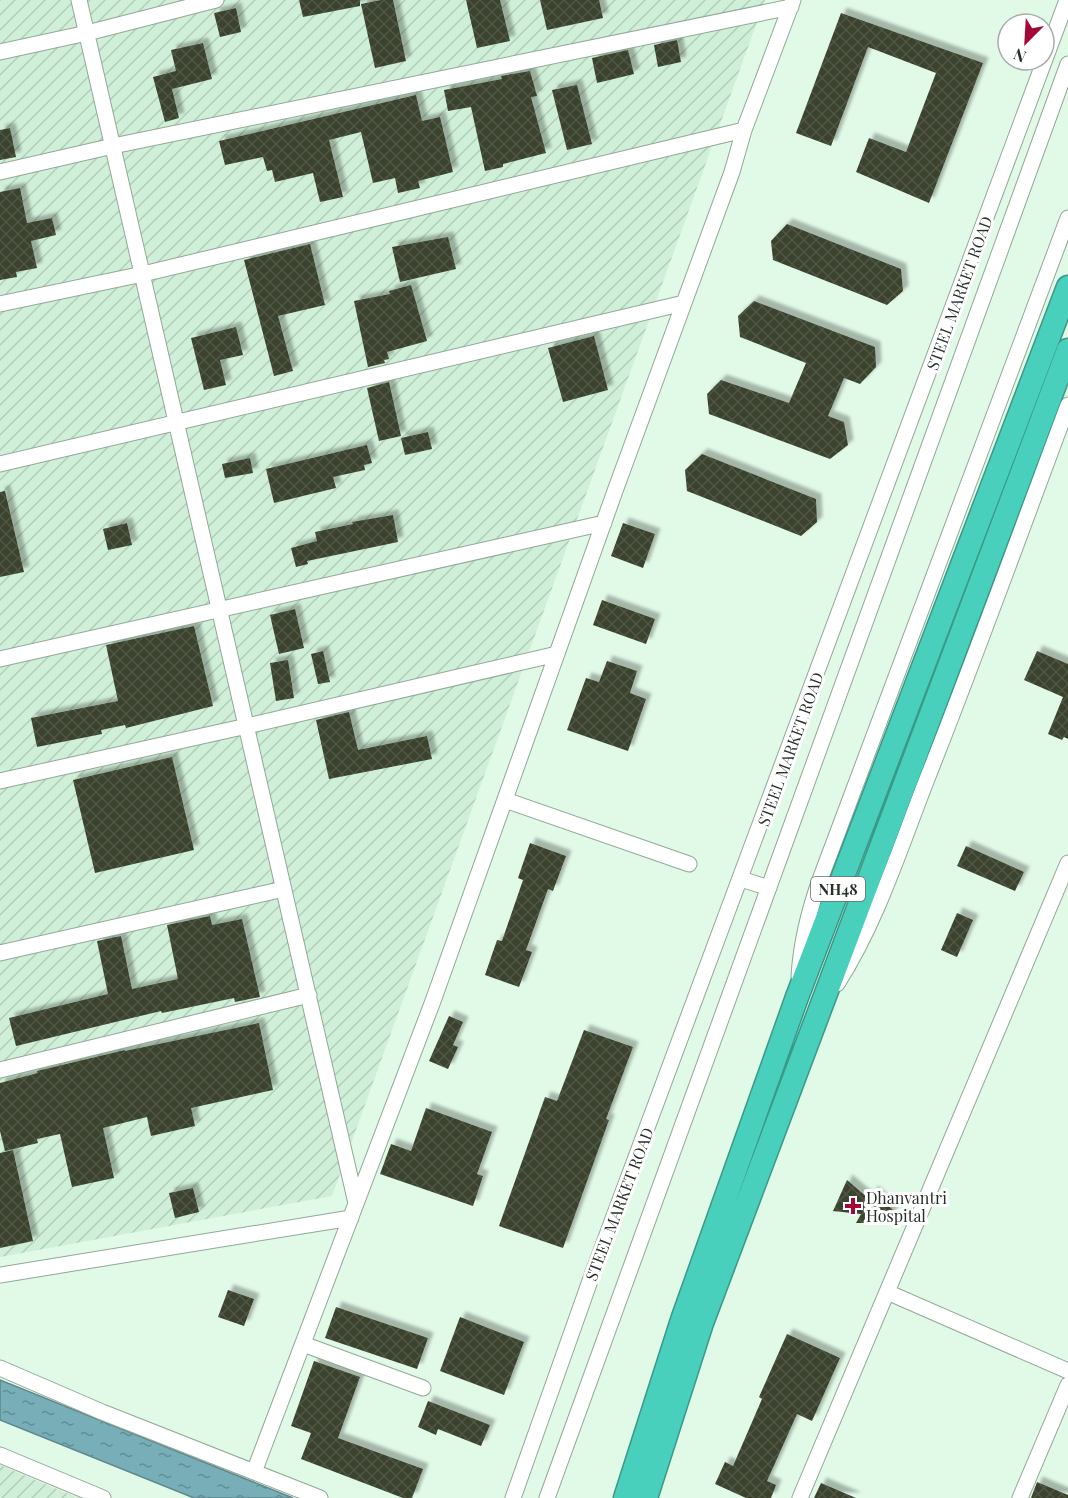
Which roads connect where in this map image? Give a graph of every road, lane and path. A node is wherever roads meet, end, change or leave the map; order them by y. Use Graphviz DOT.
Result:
graph roads {
  1 [pos="79,0"];
  2 [pos="216,0"];
  3 [pos="1067,0"];
  4 [pos="792,3"];
  5 [pos="1056,30"];
  6 [pos="87,33"];
  7 [pos="0,52"];
  8 [pos="1068,64"];
  9 [pos="1041,72"];
  10 [pos="744,130"];
  11 [pos="113,146"];
  12 [pos="0,172"];
  13 [pos="1068,218"];
  14 [pos="967,270"];
  15 [pos="143,274"];
  16 [pos="990,279"];
  17 [pos="1068,287"];
  18 [pos="684,303"];
  19 [pos="0,304"];
  20 [pos="1068,350"];
  21 [pos="936,356"];
  22 [pos="959,365"];
  23 [pos="1068,405"];
  24 [pos="177,423"];
  25 [pos="0,464"];
  26 [pos="604,523"];
  27 [pos="220,609"];
  28 [pos="556,654"];
  29 [pos="0,659"];
  30 [pos="247,726"];
  31 [pos="0,780"];
  32 [pos="505,800"];
  33 [pos="1068,862"];
  34 [pos="689,864"];
  35 [pos="741,879"];
  36 [pos="769,888"];
  37 [pos="284,889"];
  38 [pos="0,953"];
  39 [pos="309,996"];
  40 [pos="797,998"];
  41 [pos="819,1012"];
  42 [pos="0,1070"];
  43 [pos="356,1203"];
  44 [pos="351,1218"];
  45 [pos="0,1275"];
  46 [pos="887,1292"];
  47 [pos="303,1344"];
  48 [pos="0,1368"];
  49 [pos="1068,1371"];
  50 [pos="1068,1385"];
  51 [pos="423,1388"];
  52 [pos="0,1455"];
  53 [pos="254,1472"];
  54 [pos="93,1496"];
  55 [pos="320,1498"];
  56 [pos="513,1498"];
  57 [pos="547,1498"];
  58 [pos="625,1498"];
  59 [pos="646,1498"];
  60 [pos="800,1498"];
  61 [pos="1020,1498"];
  1 -- 6 [label="street"];
  2 -- 6 [label="street"];
  3 -- 5 [label="street, STEEL MARKET ROAD"];
  4 -- 10 [label="street"];
  4 -- 11 [label="street"];
  6 -- 7 [label="street"];
  6 -- 11 [label="street"];
  8 -- 16 [label="street, STEEL MARKET ROAD"];
  9 -- 14 [label="street, STEEL MARKET ROAD"];
  10 -- 15 [label="street"];
  10 -- 18 [label="street"];
  11 -- 12 [label="street"];
  11 -- 15 [label="street"];
  13 -- 40 [label="street"];
  14 -- 16 [label="street"];
  14 -- 21 [label="street, STEEL MARKET ROAD"];
  15 -- 19 [label="street"];
  15 -- 24 [label="street"];
  16 -- 22 [label="street, STEEL MARKET ROAD"];
  17 -- 40 [label="highway, NH48"];
  18 -- 24 [label="street"];
  18 -- 26 [label="street"];
  20 -- 41 [label="highway, NH48"];
  21 -- 22 [label="street"];
  21 -- 35 [label="street, STEEL MARKET ROAD"];
  22 -- 36 [label="street, STEEL MARKET ROAD"];
  23 -- 41 [label="street"];
  24 -- 25 [label="street"];
  24 -- 27 [label="street"];
  26 -- 27 [label="street"];
  26 -- 28 [label="street"];
  27 -- 29 [label="street"];
  27 -- 30 [label="street"];
  28 -- 30 [label="street"];
  28 -- 32 [label="street"];
  30 -- 31 [label="street"];
  30 -- 37 [label="street"];
  32 -- 34 [label="street"];
  32 -- 43 [label="street"];
  33 -- 46 [label="street"];
  35 -- 36 [label="street"];
  35 -- 56 [label="street, STEEL MARKET ROAD"];
  36 -- 57 [label="street, STEEL MARKET ROAD"];
  37 -- 38 [label="street"];
  37 -- 39 [label="street"];
  39 -- 42 [label="street"];
  39 -- 43 [label="street"];
  40 -- 58 [label="highway, NH48"];
  41 -- 59 [label="highway, NH48"];
  43 -- 44 [label="street"];
  44 -- 45 [label="street"];
  44 -- 47 [label="street"];
  46 -- 49 [label="street"];
  46 -- 60 [label="street"];
  47 -- 51 [label="street"];
  47 -- 53 [label="street"];
  48 -- 53 [label="street"];
  50 -- 61 [label="street"];
  52 -- 54 [label="street"];
  53 -- 55 [label="street"];
}
